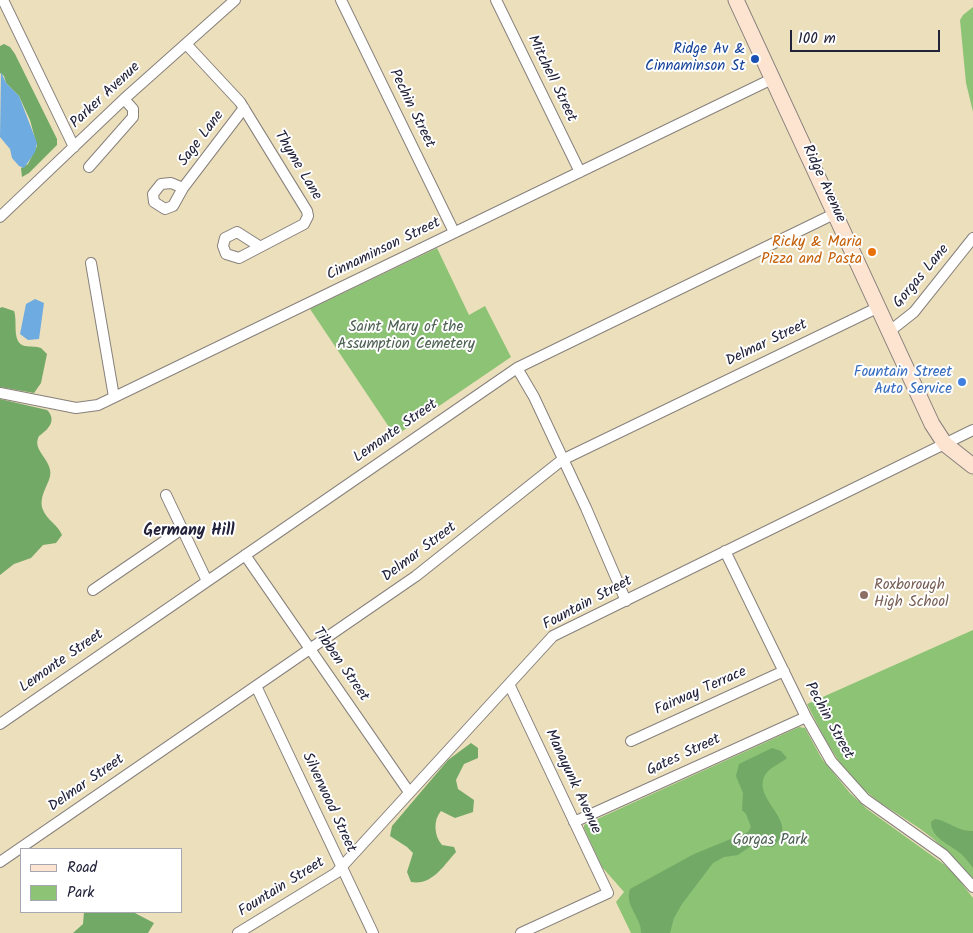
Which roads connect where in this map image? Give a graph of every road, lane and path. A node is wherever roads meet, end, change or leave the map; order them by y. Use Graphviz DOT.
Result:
graph roads {
  1 [pos="3,0"];
  2 [pos="235,0"];
  3 [pos="341,0"];
  4 [pos="496,0"];
  5 [pos="736,0"];
  6 [pos="187,45"];
  7 [pos="774,78"];
  8 [pos="124,99"];
  9 [pos="244,108"];
  10 [pos="74,147"];
  11 [pos="89,167"];
  12 [pos="580,172"];
  13 [pos="183,188"];
  14 [pos="836,213"];
  15 [pos="0,217"];
  16 [pos="454,232"];
  17 [pos="973,238"];
  18 [pos="259,246"];
  19 [pos="91,263"];
  20 [pos="879,307"];
  21 [pos="890,331"];
  22 [pos="517,368"];
  23 [pos="0,392"];
  24 [pos="114,397"];
  25 [pos="973,430"];
  26 [pos="945,444"];
  27 [pos="562,460"];
  28 [pos="973,466"];
  29 [pos="166,495"];
  30 [pos="182,529"];
  31 [pos="726,551"];
  32 [pos="245,554"];
  33 [pos="207,581"];
  34 [pos="93,590"];
  35 [pos="626,600"];
  36 [pos="310,649"];
  37 [pos="784,671"];
  38 [pos="509,684"];
  39 [pos="256,686"];
  40 [pos="806,717"];
  41 [pos="0,724"];
  42 [pos="631,741"];
  43 [pos="409,792"];
  44 [pos="574,822"];
  45 [pos="20,848"];
  46 [pos="20,848"];
  47 [pos="0,862"];
  48 [pos="342,867"];
  49 [pos="973,887"];
  50 [pos="238,933"];
  51 [pos="373,933"];
  52 [pos="521,933"];
  1 -- 10 [label="street"];
  2 -- 6 [label="street, Parker Avenue"];
  3 -- 16 [label="street, Pechin Street"];
  4 -- 12 [label="street, Mitchell Street"];
  5 -- 7 [label="main road, Ridge Avenue"];
  6 -- 8 [label="street, Parker Avenue"];
  6 -- 9 [label="street"];
  7 -- 12 [label="street, Cinnaminson Street"];
  7 -- 14 [label="main road, Ridge Avenue"];
  8 -- 10 [label="street, Parker Avenue"];
  8 -- 11 [label="street"];
  9 -- 13 [label="street, Sage Lane"];
  9 -- 18 [label="street, Thyme Lane"];
  10 -- 15 [label="street, Parker Avenue"];
  12 -- 16 [label="street, Cinnaminson Street"];
  14 -- 20 [label="main road, Ridge Avenue"];
  14 -- 22 [label="street, Lemonte Street"];
  16 -- 24 [label="street, Cinnaminson Street"];
  17 -- 21 [label="street, Gorgas Lane"];
  19 -- 24 [label="street"];
  20 -- 21 [label="main road, Ridge Avenue"];
  20 -- 27 [label="street, Delmar Street"];
  21 -- 26 [label="main road, Ridge Avenue"];
  22 -- 27 [label="street"];
  22 -- 32 [label="street, Lemonte Street"];
  23 -- 24 [label="street, Cinnaminson Street"];
  25 -- 26 [label="street, Fountain Street"];
  26 -- 28 [label="main road, Ridge Avenue"];
  26 -- 31 [label="street, Fountain Street"];
  27 -- 35 [label="street"];
  27 -- 36 [label="street, Delmar Street"];
  29 -- 30 [label="street"];
  30 -- 33 [label="street"];
  30 -- 34 [label="street"];
  31 -- 35 [label="street, Fountain Street"];
  31 -- 37 [label="street, Pechin Street"];
  32 -- 33 [label="street, Lemonte Street"];
  32 -- 36 [label="street, Tibben Street"];
  33 -- 41 [label="street, Lemonte Street"];
  35 -- 38 [label="street, Fountain Street"];
  36 -- 39 [label="street, Delmar Street"];
  36 -- 43 [label="street, Tibben Street"];
  37 -- 40 [label="street, Pechin Street"];
  37 -- 42 [label="street, Fairway Terrace"];
  38 -- 43 [label="street, Fountain Street"];
  38 -- 44 [label="street, Manayunk Avenue"];
  39 -- 45 [label="street, Delmar Street"];
  39 -- 48 [label="street, Silverwood Street"];
  40 -- 44 [label="street, Gates Street"];
  40 -- 49 [label="street, Pechin Street"];
  43 -- 48 [label="street, Fountain Street"];
  44 -- 52 [label="street, Manayunk Avenue"];
  46 -- 47 [label="street, Delmar Street"];
  48 -- 50 [label="street, Fountain Street"];
  48 -- 51 [label="street, Silverwood Street"];
}
